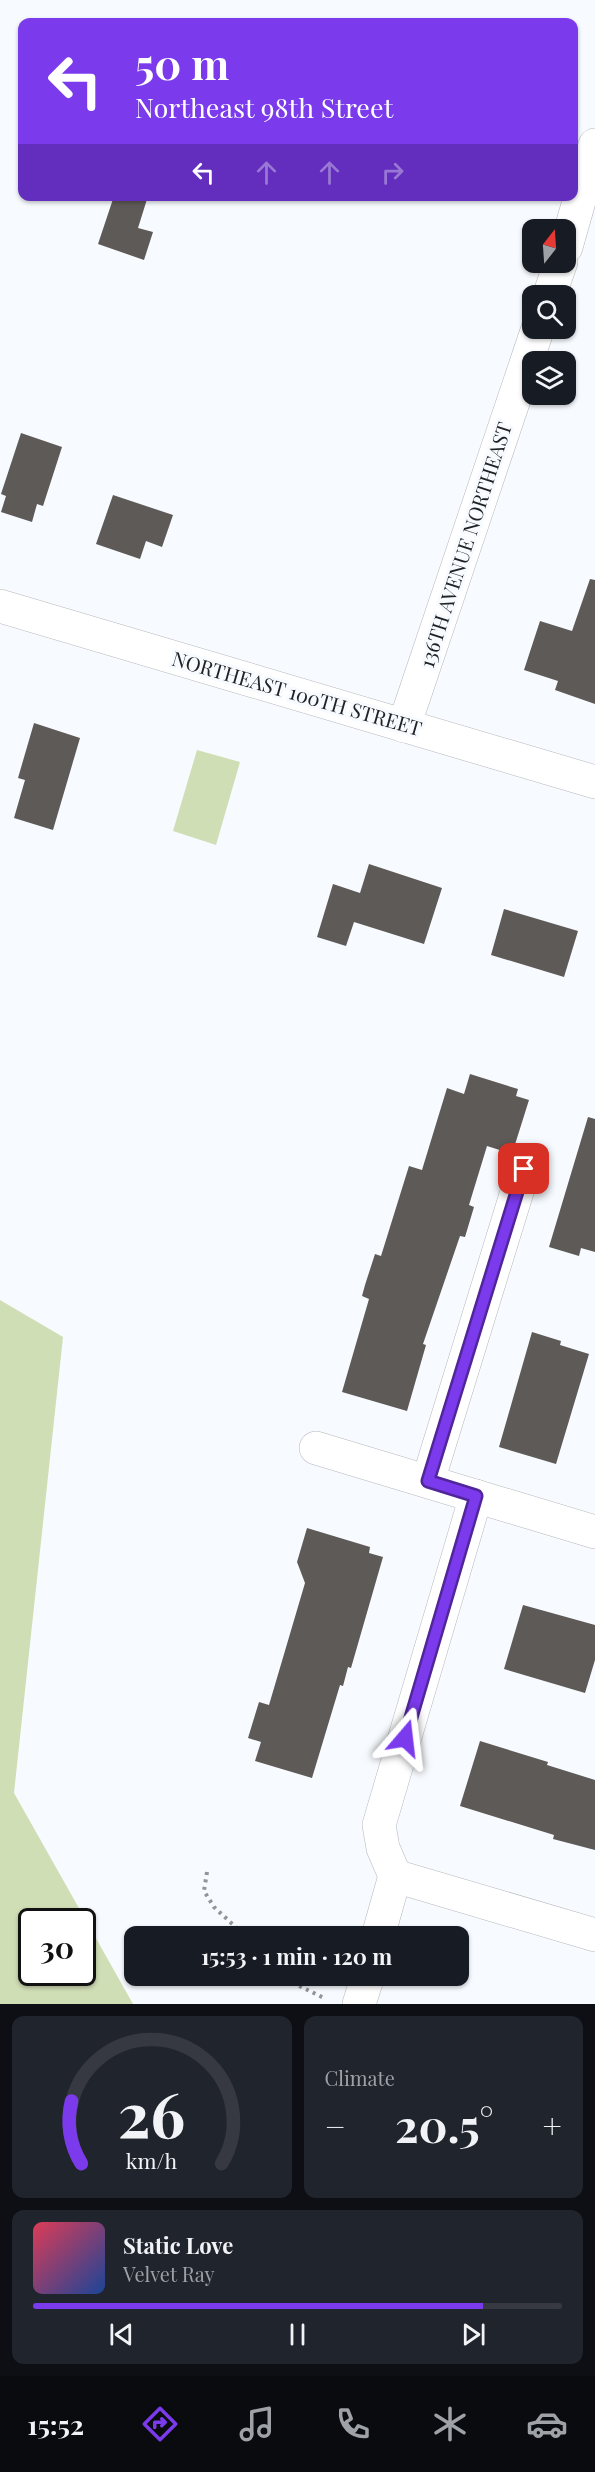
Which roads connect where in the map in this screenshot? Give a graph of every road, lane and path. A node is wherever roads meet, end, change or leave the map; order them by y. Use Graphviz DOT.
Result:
graph roads {
  1 [pos="595,145"];
  2 [pos="574,219"];
  3 [pos="534,339"];
  4 [pos="0,606"];
  5 [pos="404,726"];
  6 [pos="595,782"];
  7 [pos="524,1169"];
  8 [pos="316,1448"];
  9 [pos="428,1481"];
  10 [pos="476,1496"];
  11 [pos="595,1532"];
  12 [pos="207,1872"];
  13 [pos="395,1876"];
  14 [pos="234,1926"];
  15 [pos="381,1926"];
  16 [pos="595,1935"];
  17 [pos="300,1986"];
  18 [pos="365,1986"];
  19 [pos="326,1998"];
  20 [pos="359,2004"];
  1 -- 2 [label="street"];
  3 -- 5 [label="street, 136TH AVENUE NORTHEAST"];
  4 -- 5 [label="street, NORTHEAST 100TH STREET"];
  5 -- 6 [label="street, NORTHEAST 100TH STREET"];
  7 -- 9 [label="street"];
  8 -- 9 [label="street"];
  9 -- 10 [label="street"];
  10 -- 11 [label="street"];
  10 -- 13 [label="street"];
  12 -- 14 [label="path"];
  13 -- 15 [label="street"];
  13 -- 16 [label="street"];
  17 -- 19 [label="path"];
  18 -- 20 [label="street"];
}
